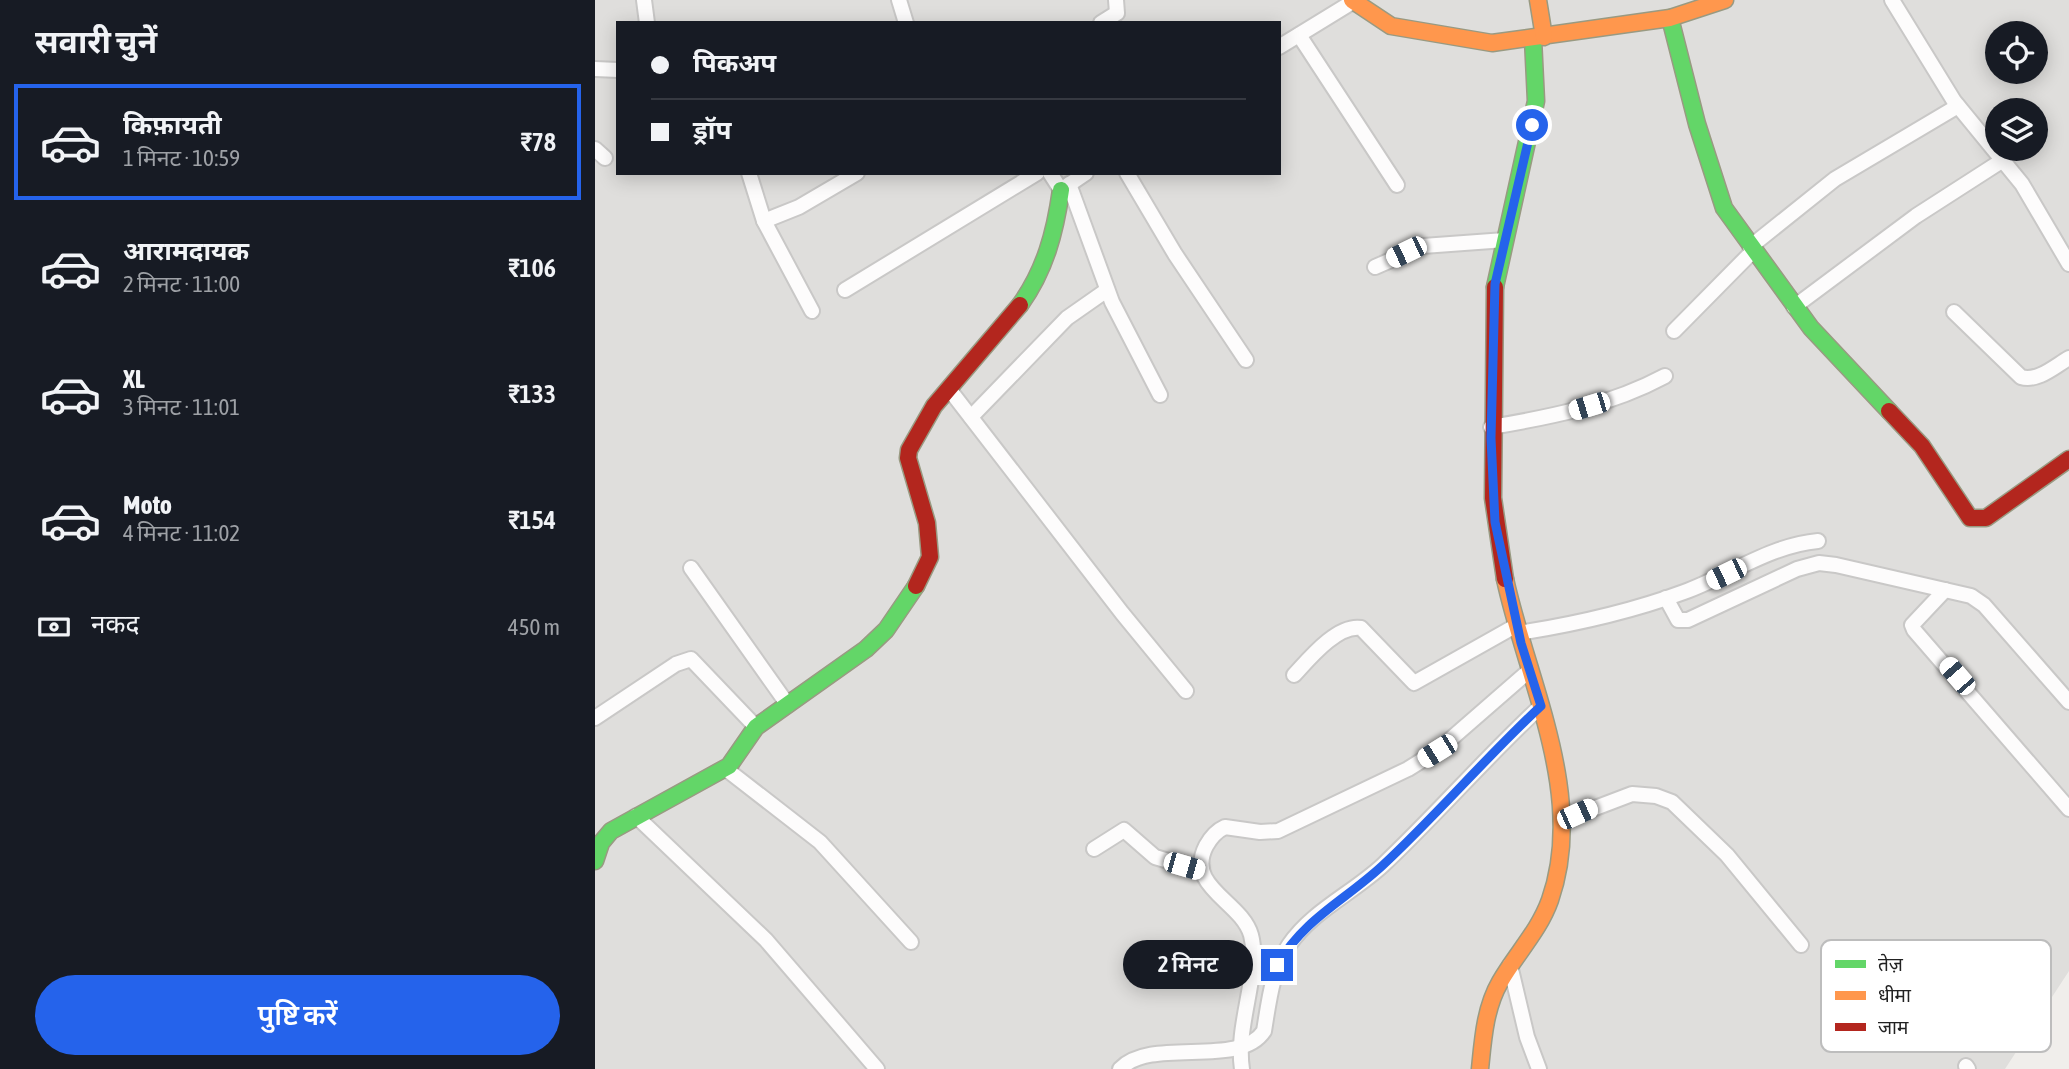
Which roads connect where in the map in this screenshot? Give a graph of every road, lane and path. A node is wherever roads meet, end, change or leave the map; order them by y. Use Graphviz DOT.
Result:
graph roads {
  1 [pos="644,0"];
  2 [pos="899,0"];
  3 [pos="1538,0"];
  4 [pos="1725,0"];
  5 [pos="1892,0"];
  6 [pos="1353,1"];
  7 [pos="1670,18"];
  8 [pos="647,21"];
  9 [pos="906,21"];
  10 [pos="1299,35"];
  11 [pos="1538,38"];
  12 [pos="1281,46"];
  13 [pos="595,69"];
  14 [pos="616,70"];
  15 [pos="1958,106"];
  16 [pos="1985,138"];
  17 [pos="2001,161"];
  18 [pos="2004,161"];
  19 [pos="750,175"];
  20 [pos="1034,175"];
  21 [pos="1052,175"];
  22 [pos="1083,175"];
  23 [pos="1128,175"];
  24 [pos="849,176"];
  25 [pos="1397,185"];
  26 [pos="1065,187"];
  27 [pos="764,221"];
  28 [pos="1505,240"];
  29 [pos="1751,249"];
  30 [pos="2069,264"];
  31 [pos="1375,267"];
  32 [pos="845,290"];
  33 [pos="1107,290"];
  34 [pos="1794,307"];
  35 [pos="812,311"];
  36 [pos="1954,312"];
  37 [pos="1674,331"];
  38 [pos="2069,358"];
  39 [pos="1246,360"];
  40 [pos="1665,376"];
  41 [pos="949,389"];
  42 [pos="1160,395"];
  43 [pos="971,417"];
  44 [pos="1491,427"];
  45 [pos="2069,459"];
  46 [pos="1818,541"];
  47 [pos="691,568"];
  48 [pos="1945,590"];
  49 [pos="1666,598"];
  50 [pos="1518,629"];
  51 [pos="1530,670"];
  52 [pos="1294,676"];
  53 [pos="1186,691"];
  54 [pos="2069,702"];
  55 [pos="788,705"];
  56 [pos="1541,706"];
  57 [pos="595,718"];
  58 [pos="756,727"];
  59 [pos="726,769"];
  60 [pos="2069,809"];
  61 [pos="636,816"];
  62 [pos="1561,821"];
  63 [pos="1094,849"];
  64 [pos="595,861"];
  65 [pos="1202,871"];
  66 [pos="911,942"];
  67 [pos="1801,945"];
  68 [pos="1510,965"];
  69 [pos="1247,1043"];
  70 [pos="877,1069"];
  71 [pos="1120,1069"];
  72 [pos="1242,1069"];
  73 [pos="1480,1069"];
  74 [pos="1539,1069"];
  1 -- 8 [label="street"];
  2 -- 9 [label="street"];
  3 -- 11 [label="street"];
  4 -- 7 [label="street"];
  5 -- 15 [label="street"];
  6 -- 10 [label="street"];
  6 -- 11 [label="street"];
  7 -- 11 [label="street"];
  7 -- 29 [label="street"];
  10 -- 12 [label="street"];
  10 -- 25 [label="street"];
  11 -- 28 [label="street"];
  13 -- 14 [label="street"];
  15 -- 16 [label="street"];
  15 -- 29 [label="street"];
  17 -- 34 [label="street"];
  18 -- 30 [label="street"];
  19 -- 27 [label="street"];
  20 -- 32 [label="street"];
  21 -- 26 [label="street"];
  22 -- 26 [label="street"];
  23 -- 39 [label="street"];
  24 -- 27 [label="street"];
  26 -- 33 [label="street"];
  26 -- 41 [label="street"];
  27 -- 35 [label="street"];
  28 -- 31 [label="street"];
  28 -- 44 [label="street"];
  29 -- 34 [label="street"];
  29 -- 37 [label="street"];
  33 -- 42 [label="street"];
  33 -- 43 [label="street"];
  34 -- 45 [label="street"];
  36 -- 38 [label="street"];
  40 -- 44 [label="street"];
  41 -- 43 [label="street"];
  41 -- 55 [label="street"];
  43 -- 53 [label="street"];
  44 -- 50 [label="street"];
  46 -- 49 [label="street"];
  47 -- 55 [label="street"];
  48 -- 49 [label="street"];
  48 -- 54 [label="street"];
  48 -- 60 [label="street"];
  49 -- 50 [label="street"];
  50 -- 51 [label="street"];
  50 -- 52 [label="street"];
  51 -- 56 [label="street"];
  51 -- 65 [label="street"];
  55 -- 58 [label="street"];
  56 -- 62 [label="street"];
  56 -- 69 [label="street"];
  57 -- 58 [label="street"];
  58 -- 59 [label="street"];
  59 -- 61 [label="street"];
  59 -- 66 [label="street"];
  61 -- 64 [label="street"];
  61 -- 70 [label="street"];
  62 -- 67 [label="street"];
  62 -- 68 [label="street"];
  63 -- 65 [label="street"];
  65 -- 69 [label="street"];
  68 -- 73 [label="street"];
  68 -- 74 [label="street"];
  69 -- 71 [label="street"];
  69 -- 72 [label="street"];
}
